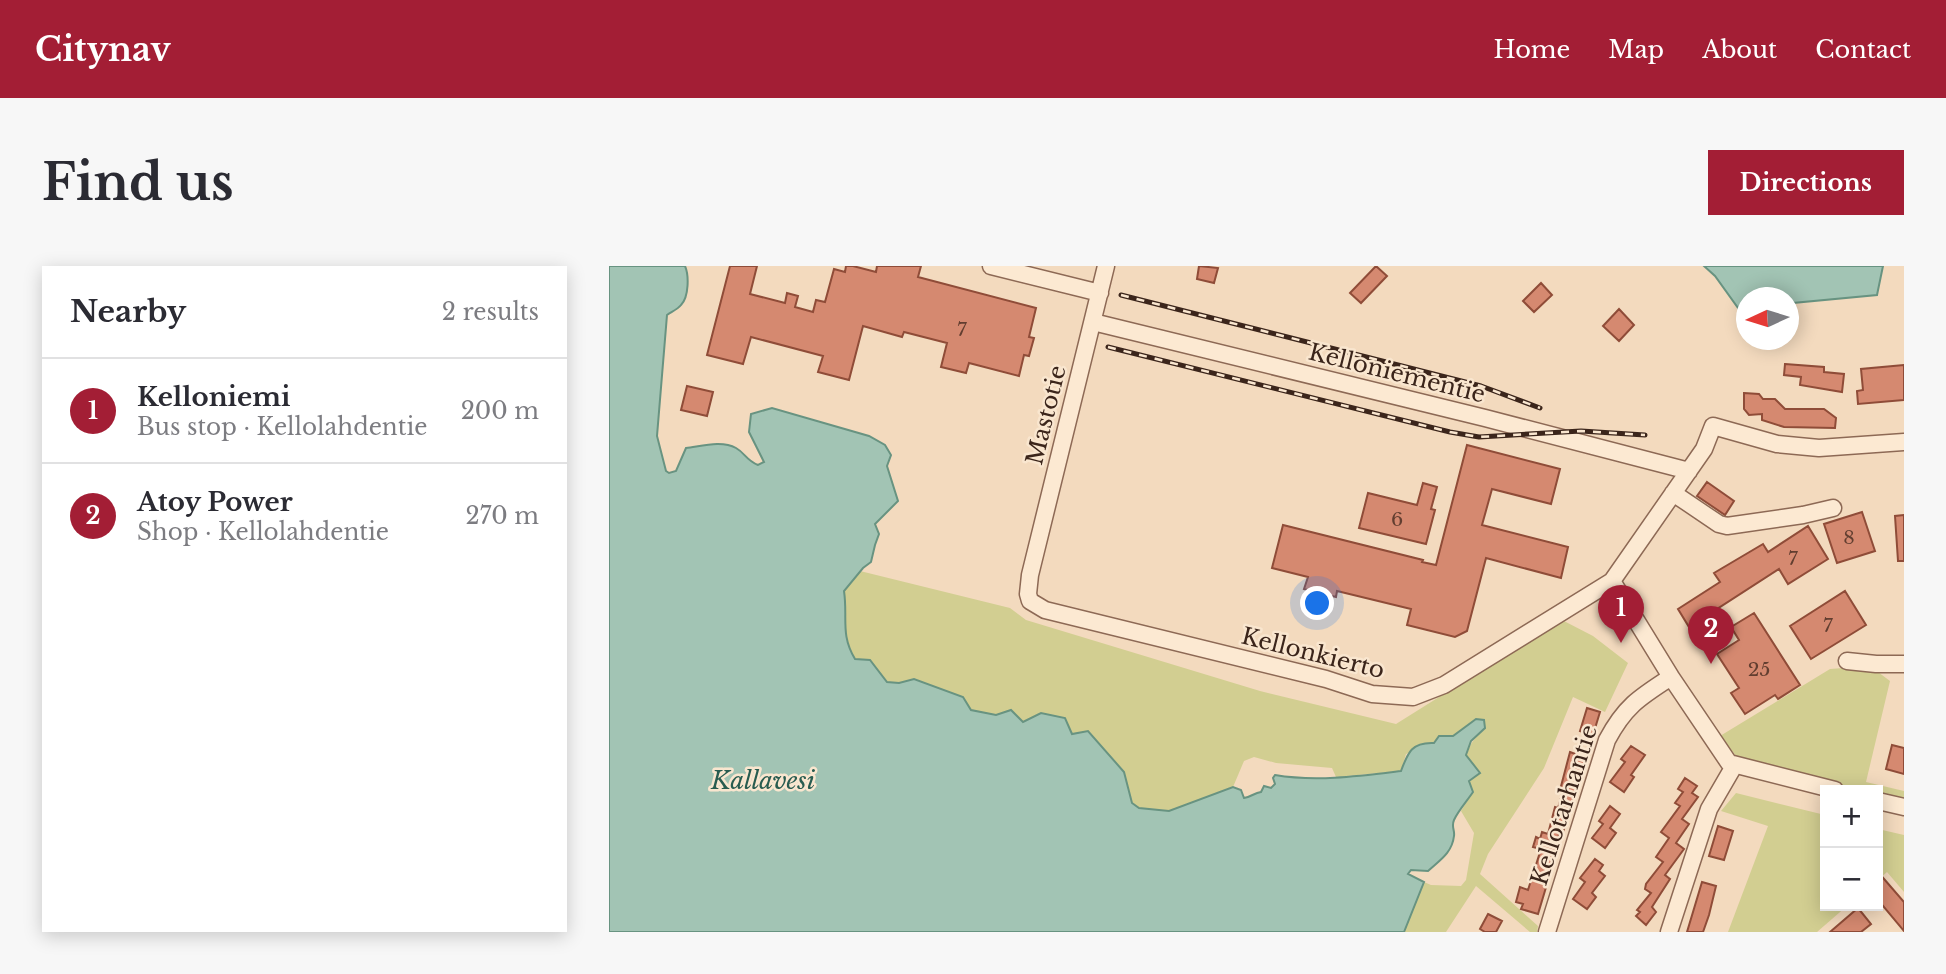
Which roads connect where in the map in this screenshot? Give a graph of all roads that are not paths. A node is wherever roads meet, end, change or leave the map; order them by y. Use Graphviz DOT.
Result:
graph roads {
  1 [pos="991,266"];
  2 [pos="1106,266"];
  3 [pos="1100,293"];
  4 [pos="1093,322"];
  5 [pos="1904,442"];
  6 [pos="1689,471"];
  7 [pos="1674,493"];
  8 [pos="1833,508"];
  9 [pos="1030,575"];
  10 [pos="1612,581"];
  11 [pos="1847,661"];
  12 [pos="1904,664"];
  13 [pos="1671,677"];
  14 [pos="1734,766"];
  15 [pos="1820,786"];
  16 [pos="1883,802"];
  17 [pos="1904,807"];
  18 [pos="1547,932"];
  19 [pos="1669,932"];
  1 -- 3 [label="street"];
  2 -- 3 [label="street, Mastotie"];
  3 -- 4 [label="street, Mastotie"];
  4 -- 6 [label="street, Kelloniementie"];
  4 -- 9 [label="street, Mastotie"];
  5 -- 6 [label="street, Kellonkierto"];
  6 -- 7 [label="street, Kellonkierto"];
  7 -- 8 [label="street"];
  7 -- 10 [label="street, Kellonkierto"];
  9 -- 10 [label="street, Kellonkierto"];
  10 -- 13 [label="street"];
  11 -- 12 [label="street"];
  13 -- 14 [label="street"];
  13 -- 18 [label="street, Kellotarhantie"];
  14 -- 15 [label="street"];
  14 -- 19 [label="street"];
  16 -- 17 [label="street"];
}
